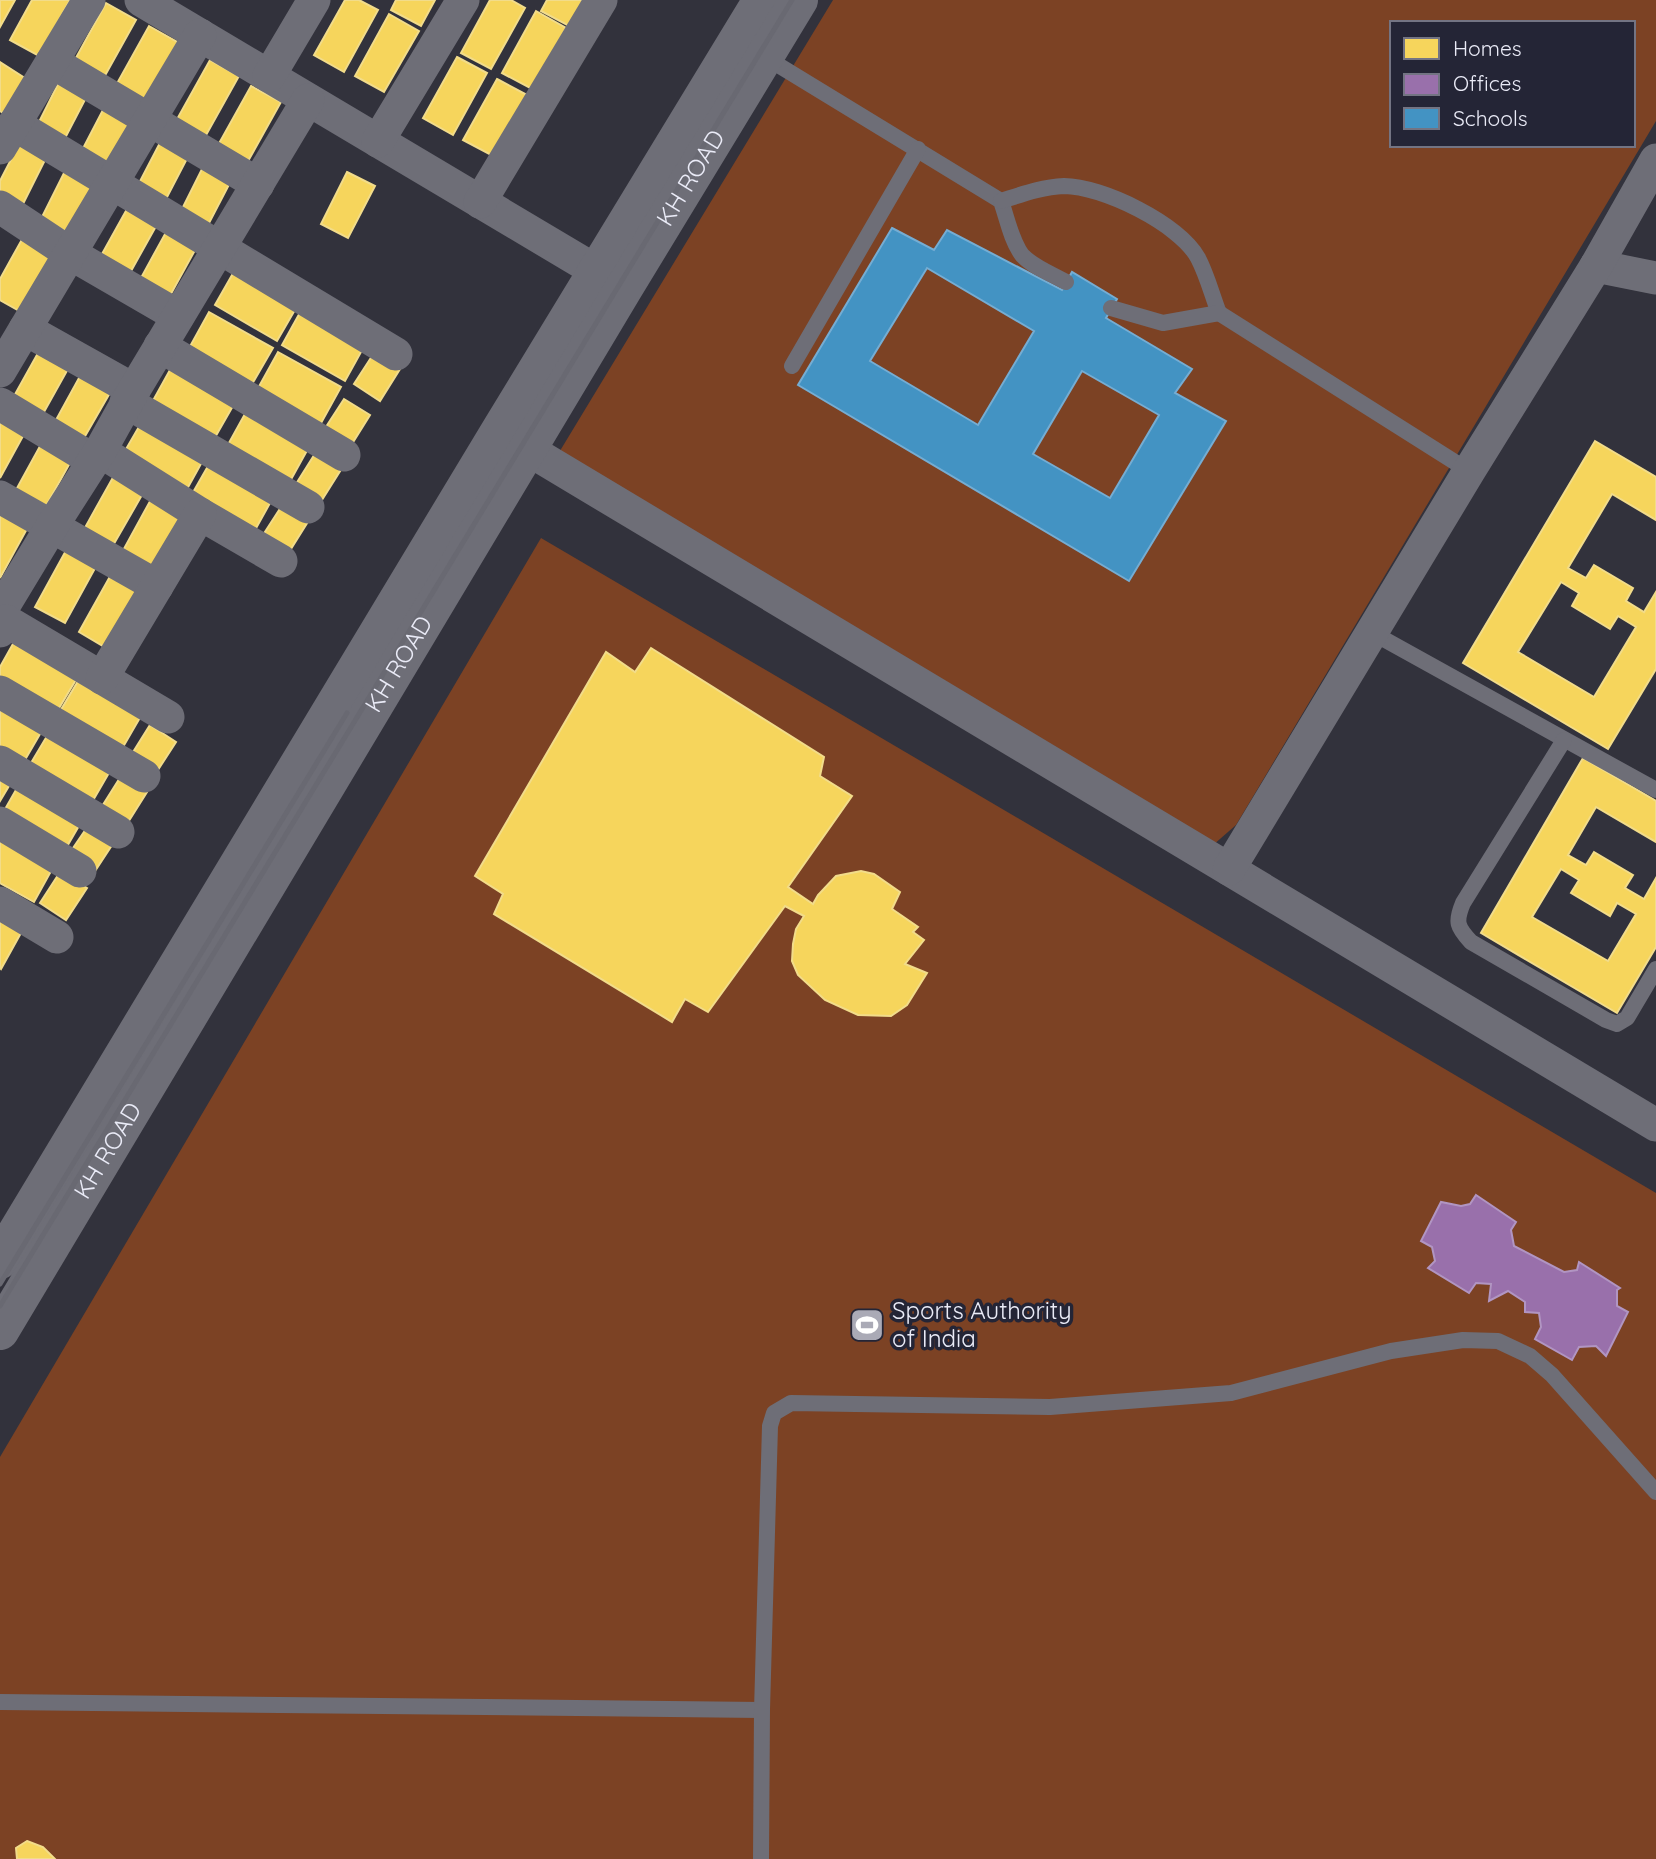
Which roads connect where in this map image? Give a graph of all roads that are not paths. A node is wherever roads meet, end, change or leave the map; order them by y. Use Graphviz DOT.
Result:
graph roads {
  1 [pos="89,0"];
  2 [pos="141,0"];
  3 [pos="314,0"];
  4 [pos="463,0"];
  5 [pos="601,0"];
  6 [pos="762,0"];
  7 [pos="799,0"];
  8 [pos="200,36"];
  9 [pos="52,62"];
  10 [pos="739,74"];
  11 [pos="269,76"];
  12 [pos="308,100"];
  13 [pos="149,120"];
  14 [pos="6,134"];
  15 [pos="378,141"];
  16 [pos="918,149"];
  17 [pos="1656,160"];
  18 [pos="113,184"];
  19 [pos="258,184"];
  20 [pos="1002,201"];
  21 [pos="480,202"];
  22 [pos="0,207"];
  23 [pos="219,248"];
  24 [pos="71,254"];
  25 [pos="1596,266"];
  26 [pos="1656,278"];
  27 [pos="610,279"];
  28 [pos="1066,282"];
  29 [pos="1111,308"];
  30 [pos="1219,313"];
  31 [pos="178,316"];
  32 [pos="25,329"];
  33 [pos="160,346"];
  34 [pos="396,354"];
  35 [pos="792,366"];
  36 [pos="0,370"];
  37 [pos="130,396"];
  38 [pos="0,404"];
  39 [pos="513,441"];
  40 [pos="344,455"];
  41 [pos="97,456"];
  42 [pos="1469,471"];
  43 [pos="0,497"];
  44 [pos="308,507"];
  45 [pos="200,514"];
  46 [pos="52,526"];
  47 [pos="281,561"];
  48 [pos="157,586"];
  49 [pos="1,620"];
  50 [pos="1371,632"];
  51 [pos="102,678"];
  52 [pos="0,692"];
  53 [pos="168,717"];
  54 [pos="1564,740"];
  55 [pos="0,762"];
  56 [pos="144,776"];
  57 [pos="1656,790"];
  58 [pos="0,823"];
  59 [pos="118,832"];
  60 [pos="1229,869"];
  61 [pos="80,870"];
  62 [pos="0,903"];
  63 [pos="57,937"];
  64 [pos="1656,970"];
  65 [pos="1656,1125"];
  66 [pos="0,1260"];
  67 [pos="0,1331"];
  68 [pos="1656,1492"];
  69 [pos="0,1702"];
  70 [pos="762,1710"];
  71 [pos="761,1859"];
  1 -- 9 [label="street"];
  2 -- 8 [label="street"];
  3 -- 11 [label="street"];
  4 -- 15 [label="street"];
  5 -- 21 [label="street"];
  6 -- 10 [label="main road, KH ROAD"];
  7 -- 10 [label="main road, KH ROAD"];
  8 -- 11 [label="street"];
  8 -- 13 [label="street"];
  9 -- 13 [label="street"];
  9 -- 14 [label="street"];
  10 -- 16 [label="lane"];
  10 -- 27 [label="main road, KH ROAD"];
  11 -- 12 [label="street"];
  12 -- 15 [label="street"];
  12 -- 19 [label="street"];
  13 -- 18 [label="street"];
  13 -- 19 [label="street"];
  14 -- 18 [label="street"];
  15 -- 21 [label="street"];
  16 -- 20 [label="lane"];
  16 -- 35 [label="lane"];
  17 -- 25 [label="street"];
  18 -- 23 [label="street"];
  18 -- 24 [label="street"];
  19 -- 23 [label="street"];
  20 -- 28 [label="lane"];
  20 -- 30 [label="lane"];
  21 -- 27 [label="street"];
  22 -- 24 [label="street"];
  23 -- 31 [label="street"];
  23 -- 34 [label="street"];
  24 -- 31 [label="street"];
  24 -- 32 [label="street"];
  25 -- 26 [label="street"];
  25 -- 42 [label="street"];
  27 -- 39 [label="main road, KH ROAD"];
  29 -- 30 [label="lane"];
  30 -- 42 [label="lane"];
  31 -- 33 [label="street"];
  32 -- 36 [label="street"];
  32 -- 37 [label="street"];
  33 -- 37 [label="street"];
  33 -- 40 [label="street"];
  37 -- 41 [label="street"];
  37 -- 44 [label="street"];
  38 -- 41 [label="street"];
  39 -- 60 [label="street"];
  39 -- 66 [label="main road, KH ROAD"];
  39 -- 67 [label="main road, KH ROAD"];
  41 -- 45 [label="street"];
  41 -- 46 [label="street"];
  42 -- 50 [label="street"];
  43 -- 46 [label="street"];
  45 -- 47 [label="street"];
  45 -- 48 [label="street"];
  46 -- 48 [label="street"];
  46 -- 49 [label="street"];
  48 -- 51 [label="street"];
  49 -- 51 [label="street"];
  50 -- 54 [label="lane"];
  50 -- 60 [label="street"];
  51 -- 53 [label="street"];
  52 -- 56 [label="street"];
  54 -- 57 [label="lane"];
  54 -- 64 [label="lane"];
  55 -- 59 [label="street"];
  58 -- 61 [label="street"];
  60 -- 65 [label="street"];
  62 -- 63 [label="street"];
  68 -- 70 [label="lane"];
  69 -- 70 [label="lane"];
  70 -- 71 [label="lane"];
}
